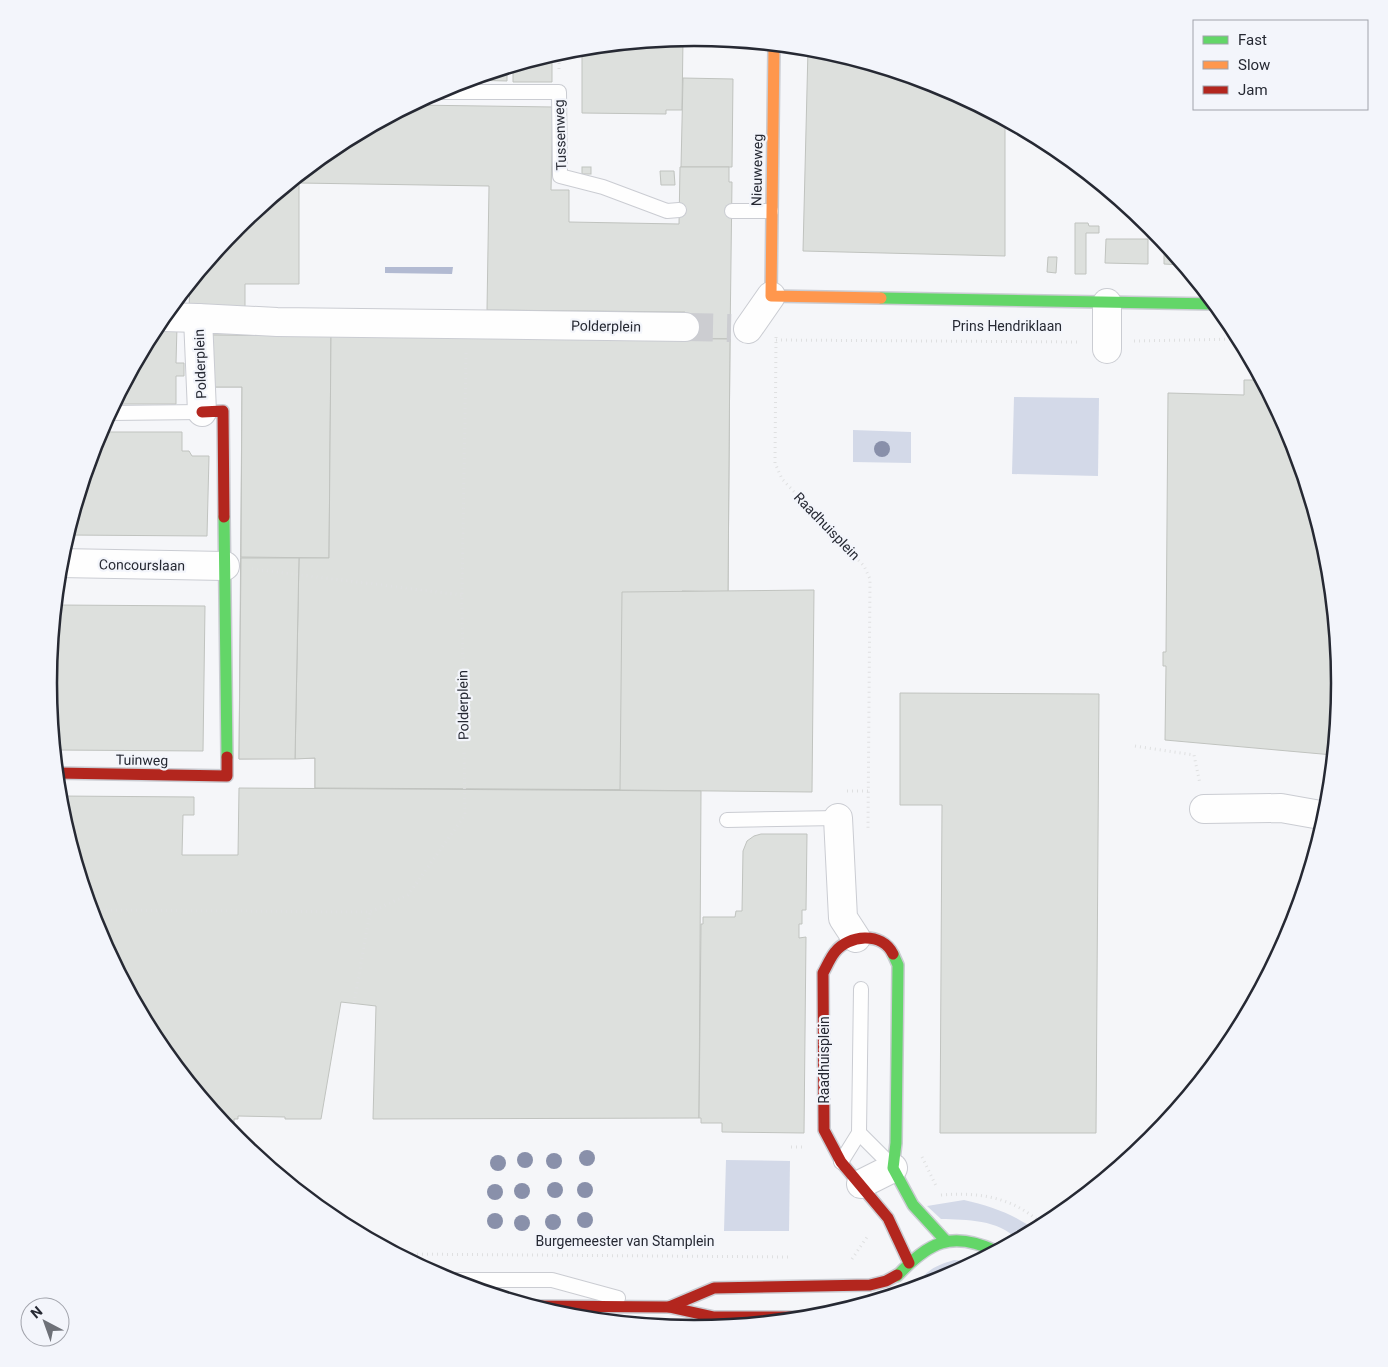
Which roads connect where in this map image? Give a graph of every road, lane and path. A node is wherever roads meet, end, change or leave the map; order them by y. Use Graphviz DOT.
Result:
graph roads {
  1 [pos="774,52"];
  2 [pos="458,92"];
  3 [pos="679,210"];
  4 [pos="732,210"];
  5 [pos="771,211"];
  6 [pos="771,296"];
  7 [pos="1107,303"];
  8 [pos="1206,304"];
  9 [pos="173,317"];
  10 [pos="198,318"];
  11 [pos="466,324"];
  12 [pos="685,327"];
  13 [pos="742,335"];
  14 [pos="1230,339"];
  15 [pos="776,340"];
  16 [pos="1107,346"];
  17 [pos="202,412"];
  18 [pos="117,413"];
  19 [pos="68,563"];
  20 [pos="225,566"];
  21 [pos="462,595"];
  22 [pos="1135,746"];
  23 [pos="63,773"];
  24 [pos="227,776"];
  25 [pos="869,791"];
  26 [pos="1204,809"];
  27 [pos="1318,815"];
  28 [pos="838,818"];
  29 [pos="727,820"];
  30 [pos="99,910"];
  31 [pos="370,912"];
  32 [pos="856,938"];
  33 [pos="861,989"];
  34 [pos="354,1003"];
  35 [pos="858,1133"];
  36 [pos="841,1162"];
  37 [pos="893,1168"];
  38 [pos="861,1184"];
  39 [pos="945,1240"];
  40 [pos="990,1248"];
  41 [pos="410,1254"];
  42 [pos="798,1257"];
  43 [pos="844,1258"];
  44 [pos="852,1258"];
  45 [pos="908,1263"];
  46 [pos="897,1276"];
  47 [pos="471,1280"];
  48 [pos="894,1288"];
  49 [pos="559,1306"];
  50 [pos="653,1307"];
  51 [pos="669,1307"];
  52 [pos="758,1316"];
  53 [pos="766,1316"];
  54 [pos="755,1317"];
  1 -- 5 [label="street, Nieuweweg"];
  2 -- 3 [label="lane, Tussenweg"];
  4 -- 5 [label="lane"];
  5 -- 6 [label="street, Nieuweweg"];
  6 -- 7 [label="street, Prins Hendriklaan"];
  6 -- 13 [label="street"];
  6 -- 15 [label="path, Raadhuisplein"];
  7 -- 8 [label="street, Prins Hendriklaan"];
  7 -- 16 [label="street"];
  9 -- 10 [label="street"];
  10 -- 11 [label="street, Polderplein"];
  10 -- 17 [label="street, Polderplein"];
  11 -- 12 [label="street, Polderplein"];
  11 -- 21 [label="path, Polderplein"];
  14 -- 16 [label="path, Prins Hendriklaan"];
  15 -- 16 [label="path, Prins Hendriklaan"];
  15 -- 25 [label="path, Raadhuisplein"];
  17 -- 18 [label="lane"];
  17 -- 20 [label="street, Polderplein"];
  19 -- 20 [label="street, Concourslaan"];
  20 -- 21 [label="path"];
  20 -- 24 [label="street, Polderplein"];
  21 -- 31 [label="path, Polderplein"];
  22 -- 26 [label="path"];
  23 -- 24 [label="street, Tuinweg"];
  26 -- 27 [label="street"];
  28 -- 29 [label="lane"];
  28 -- 32 [label="street"];
  30 -- 31 [label="path"];
  31 -- 34 [label="path"];
  32 -- 36 [label="street, Raadhuisplein"];
  32 -- 37 [label="street"];
  33 -- 35 [label="lane"];
  35 -- 36 [label="lane"];
  35 -- 37 [label="lane"];
  36 -- 38 [label="street, Raadhuisplein"];
  37 -- 38 [label="street"];
  37 -- 39 [label="street"];
  38 -- 45 [label="street, Raadhuisplein"];
  39 -- 40 [label="street"];
  39 -- 45 [label="street"];
  41 -- 42 [label="path, Burgemeester van Stamplein"];
  43 -- 44 [label="path"];
  45 -- 46 [label="street"];
  46 -- 48 [label="street"];
  46 -- 51 [label="street"];
  47 -- 50 [label="lane"];
  49 -- 50 [label="street"];
  50 -- 51 [label="street"];
  51 -- 52 [label="street"];
  52 -- 53 [label="street"];
  52 -- 54 [label="lane"];
}
